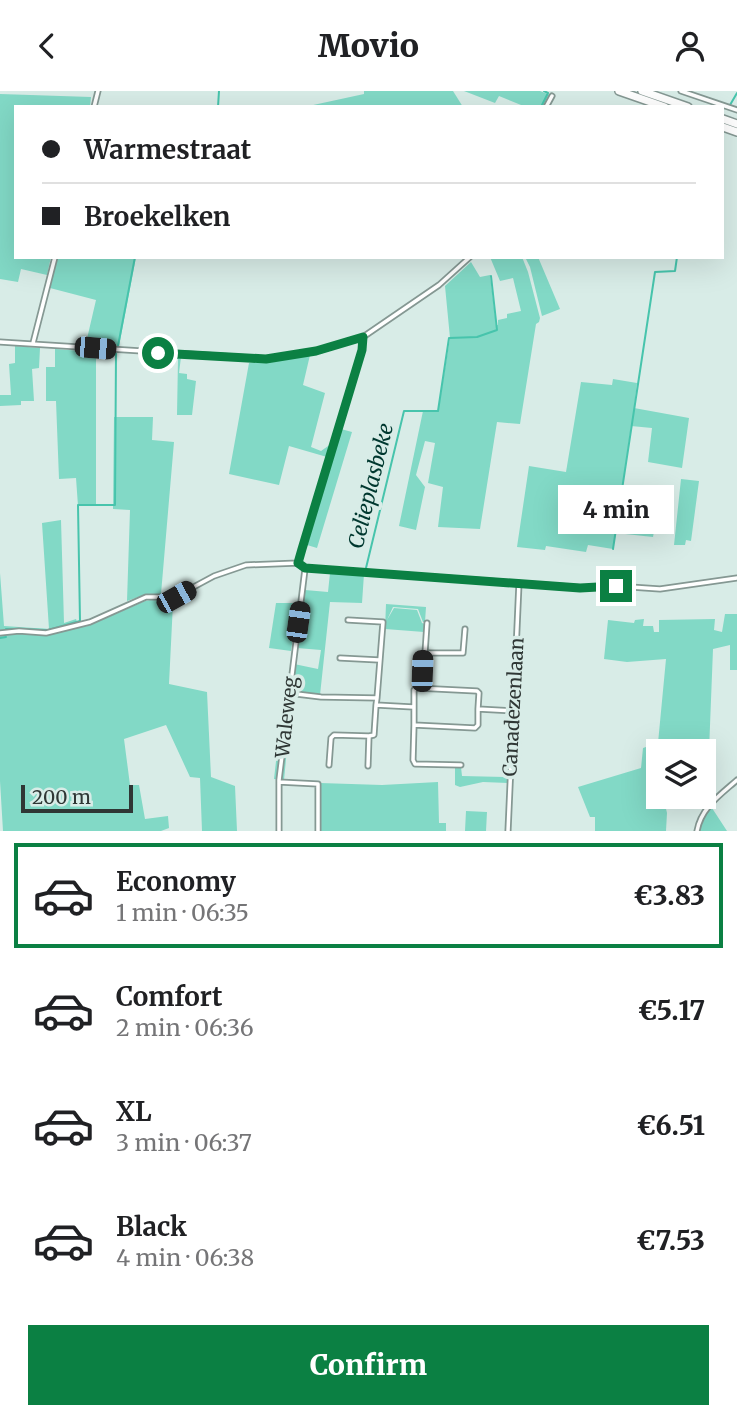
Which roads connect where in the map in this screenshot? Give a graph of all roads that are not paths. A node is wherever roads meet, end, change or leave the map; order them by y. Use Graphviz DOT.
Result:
graph roads {
  1 [pos="619,91"];
  2 [pos="642,91"];
  3 [pos="681,91"];
  4 [pos="552,96"];
  5 [pos="547,105"];
  6 [pos="659,105"];
  7 [pos="682,105"];
  8 [pos="722,105"];
  9 [pos="54,259"];
  10 [pos="468,259"];
  11 [pos="363,337"];
  12 [pos="0,342"];
  13 [pos="33,344"];
  14 [pos="298,563"];
  15 [pos="305,568"];
  16 [pos="737,578"];
  17 [pos="519,583"];
  18 [pos="348,620"];
  19 [pos="427,623"];
  20 [pos="465,629"];
  21 [pos="0,633"];
  22 [pos="425,653"];
  23 [pos="340,658"];
  24 [pos="380,660"];
  25 [pos="422,688"];
  26 [pos="288,693"];
  27 [pos="377,698"];
  28 [pos="376,705"];
  29 [pos="413,707"];
  30 [pos="478,709"];
  31 [pos="513,711"];
  32 [pos="414,725"];
  33 [pos="369,736"];
  34 [pos="330,765"];
  35 [pos="461,765"];
  36 [pos="368,766"];
  37 [pos="737,780"];
  38 [pos="279,782"];
  39 [pos="279,831"];
  40 [pos="318,831"];
  41 [pos="508,831"];
  42 [pos="697,831"];
  1 -- 6 [label="highway"];
  2 -- 7 [label="highway"];
  3 -- 8 [label="street"];
  4 -- 5 [label="street"];
  9 -- 13 [label="street"];
  10 -- 11 [label="street"];
  11 -- 13 [label="street"];
  11 -- 14 [label="street"];
  12 -- 13 [label="street"];
  14 -- 15 [label="street"];
  14 -- 21 [label="street"];
  15 -- 17 [label="street"];
  15 -- 26 [label="street, Waleweg"];
  16 -- 17 [label="street"];
  17 -- 31 [label="street, Canadezenlaan"];
  18 -- 24 [label="street"];
  19 -- 22 [label="street"];
  20 -- 22 [label="street"];
  22 -- 25 [label="street"];
  23 -- 24 [label="street"];
  24 -- 27 [label="street"];
  25 -- 29 [label="street"];
  25 -- 30 [label="street"];
  26 -- 27 [label="street"];
  26 -- 38 [label="street, Waleweg"];
  27 -- 28 [label="street"];
  28 -- 29 [label="street"];
  28 -- 33 [label="street"];
  29 -- 32 [label="street"];
  30 -- 31 [label="street"];
  30 -- 32 [label="street"];
  31 -- 41 [label="street, Canadezenlaan"];
  32 -- 35 [label="street"];
  33 -- 34 [label="street"];
  33 -- 36 [label="street"];
  37 -- 42 [label="street"];
  38 -- 39 [label="street, Waleweg"];
  38 -- 40 [label="street, Waleweg"];
}
